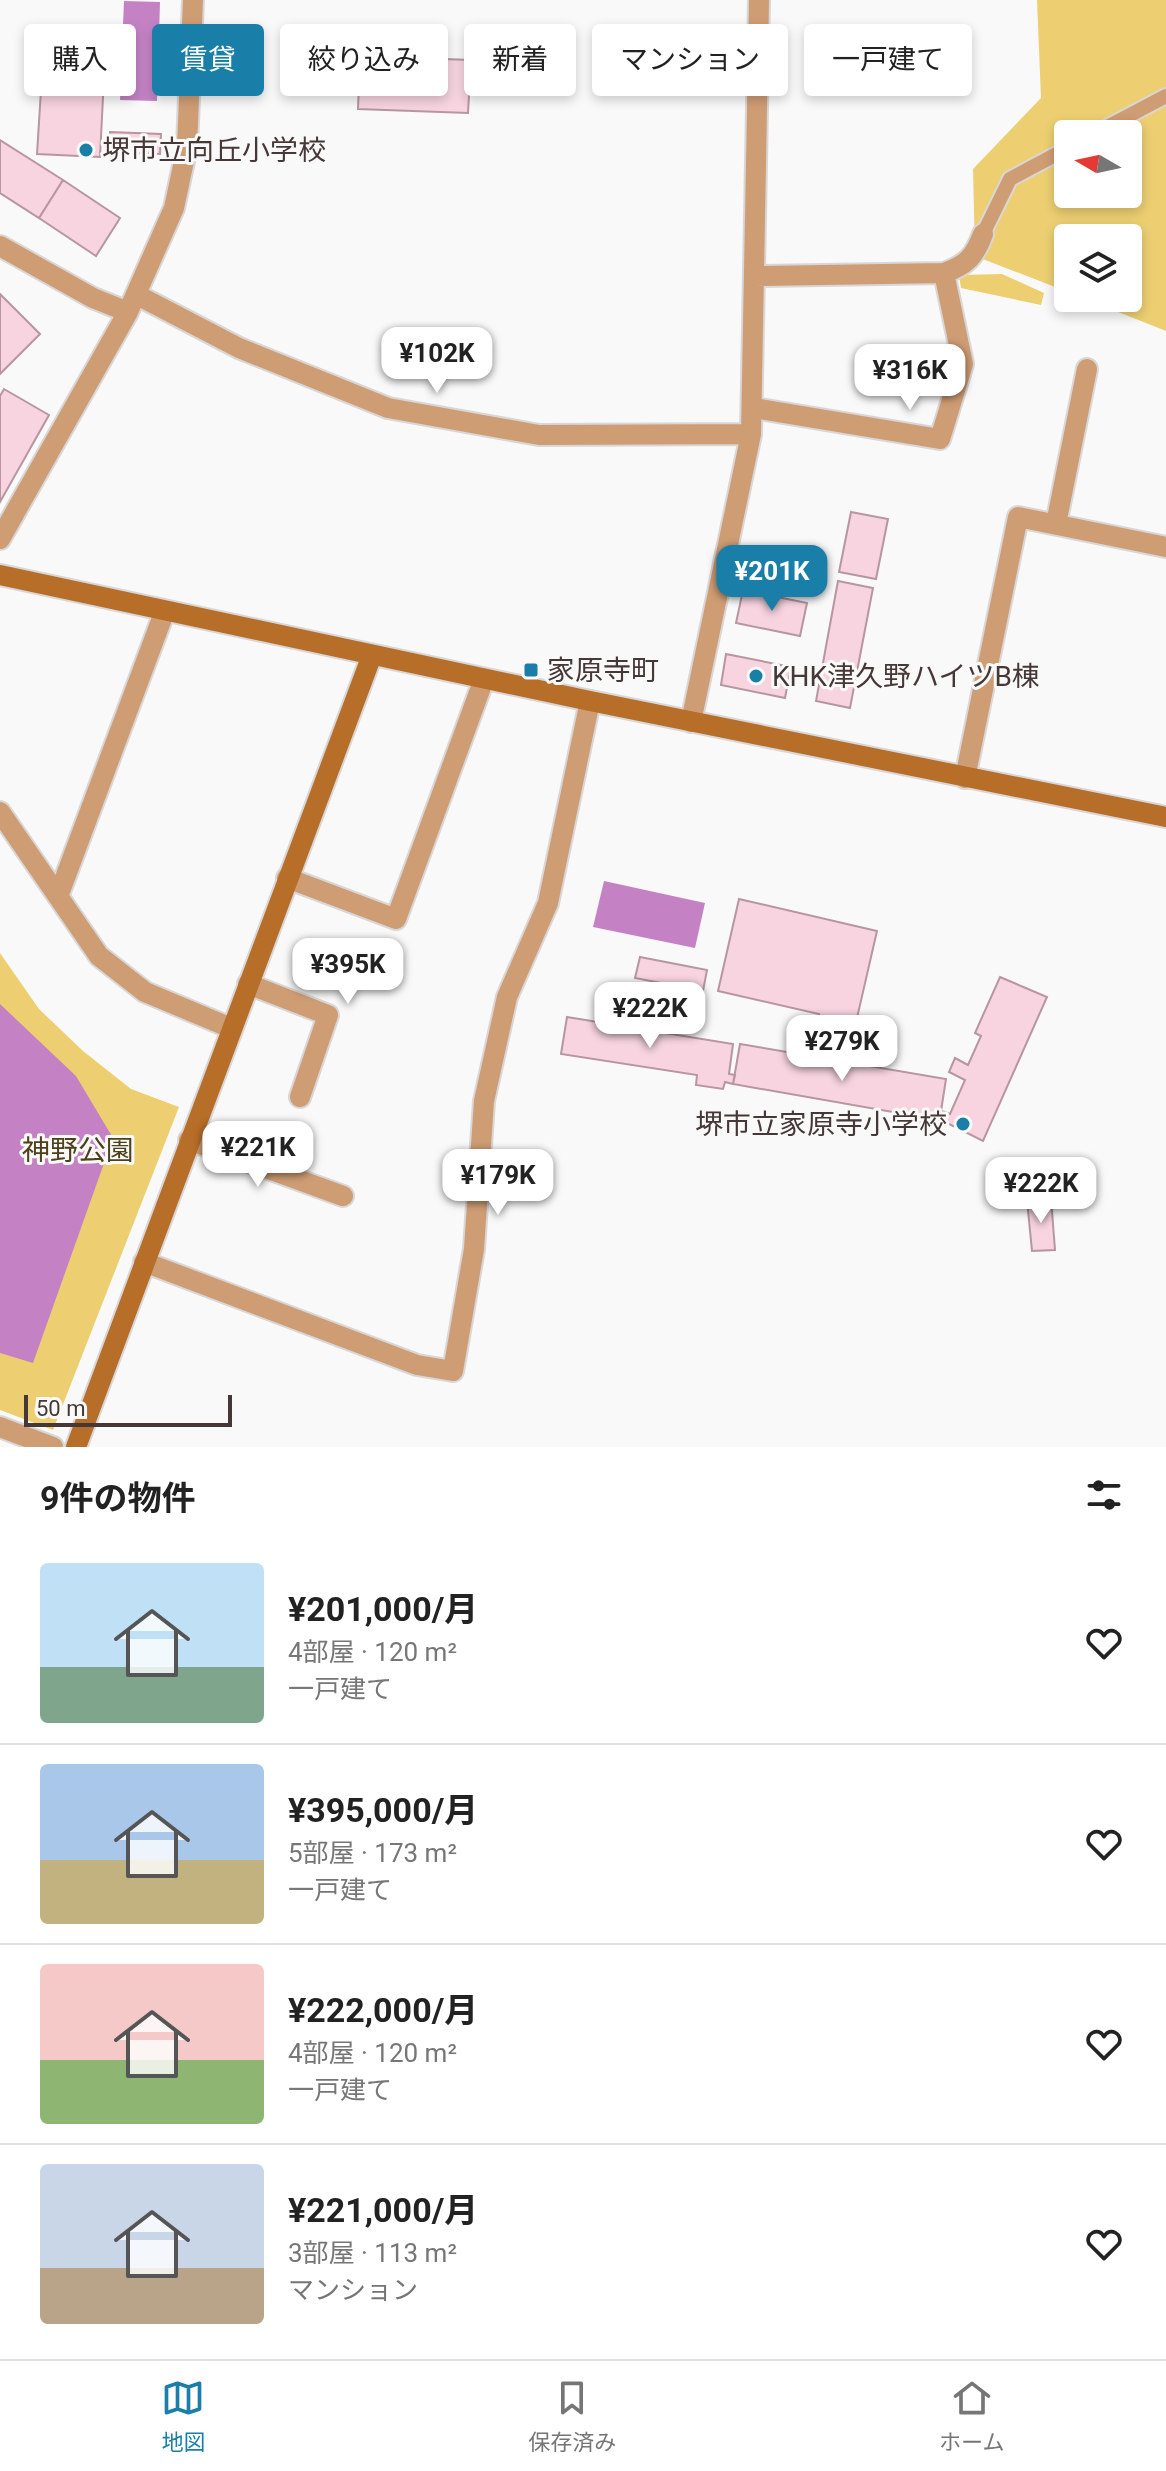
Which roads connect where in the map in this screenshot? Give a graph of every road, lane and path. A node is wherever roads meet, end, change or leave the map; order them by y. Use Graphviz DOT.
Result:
graph roads {
  1 [pos="193,0"];
  2 [pos="759,0"];
  3 [pos="1166,96"];
  4 [pos="1121,120"];
  5 [pos="1054,155"];
  6 [pos="983,234"];
  7 [pos="0,246"];
  8 [pos="944,273"];
  9 [pos="756,276"];
  10 [pos="132,303"];
  11 [pos="1087,369"];
  12 [pos="754,408"];
  13 [pos="751,434"];
  14 [pos="1056,524"];
  15 [pos="0,539"];
  16 [pos="1166,547"];
  17 [pos="0,575"];
  18 [pos="164,613"];
  19 [pos="372,655"];
  20 [pos="484,679"];
  21 [pos="590,701"];
  22 [pos="691,722"];
  23 [pos="965,778"];
  24 [pos="0,812"];
  25 [pos="1166,817"];
  26 [pos="287,878"];
  27 [pos="59,894"];
  28 [pos="248,984"];
  29 [pos="231,1028"];
  30 [pos="300,1097"];
  31 [pos="189,1140"];
  32 [pos="343,1196"];
  33 [pos="144,1262"];
  34 [pos="0,1427"];
  35 [pos="53,1447"];
  36 [pos="76,1447"];
  1 -- 10 [label="street"];
  2 -- 9 [label="street"];
  3 -- 4 [label="lane"];
  5 -- 6 [label="lane"];
  6 -- 8 [label="street"];
  7 -- 10 [label="street"];
  8 -- 9 [label="street"];
  8 -- 12 [label="street"];
  9 -- 12 [label="street"];
  10 -- 13 [label="street"];
  10 -- 15 [label="street"];
  11 -- 14 [label="street"];
  12 -- 13 [label="street"];
  13 -- 22 [label="street"];
  14 -- 16 [label="street"];
  14 -- 23 [label="street"];
  17 -- 18 [label="street"];
  18 -- 19 [label="street"];
  18 -- 27 [label="street"];
  19 -- 20 [label="street"];
  19 -- 26 [label="street"];
  20 -- 21 [label="street"];
  20 -- 26 [label="street"];
  21 -- 22 [label="street"];
  21 -- 33 [label="street"];
  22 -- 23 [label="street"];
  23 -- 25 [label="street"];
  24 -- 27 [label="street"];
  26 -- 28 [label="street"];
  27 -- 29 [label="street"];
  28 -- 29 [label="street"];
  28 -- 30 [label="street"];
  29 -- 31 [label="street"];
  31 -- 32 [label="street"];
  31 -- 33 [label="street"];
  33 -- 36 [label="street"];
  34 -- 35 [label="street"];
}
